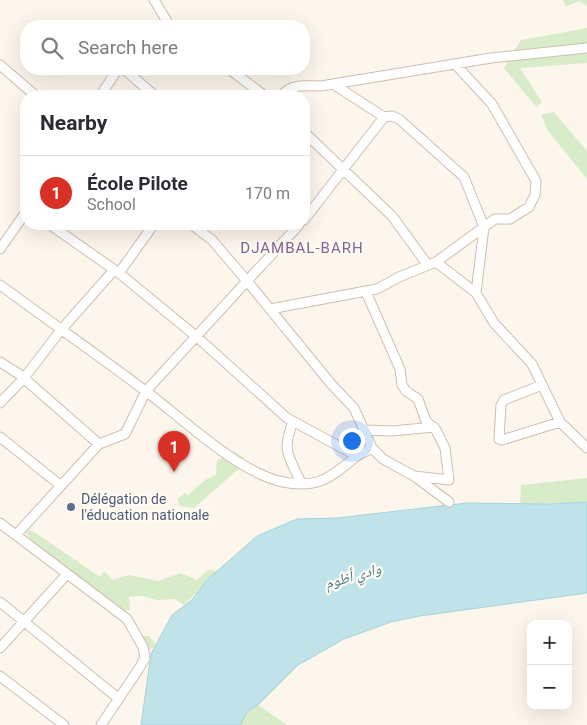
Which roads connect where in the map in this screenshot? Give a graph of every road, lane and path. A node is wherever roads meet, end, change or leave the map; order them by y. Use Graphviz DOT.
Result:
graph roads {
  1 [pos="154,0"];
  2 [pos="165,20"];
  3 [pos="587,48"];
  4 [pos="454,64"];
  5 [pos="0,65"];
  6 [pos="114,75"];
  7 [pos="131,75"];
  8 [pos="237,75"];
  9 [pos="333,84"];
  10 [pos="29,90"];
  11 [pos="104,90"];
  12 [pos="148,90"];
  13 [pos="258,90"];
  14 [pos="288,90"];
  15 [pos="384,117"];
  16 [pos="310,137"];
  17 [pos="345,169"];
  18 [pos="310,211"];
  19 [pos="20,221"];
  20 [pos="484,227"];
  21 [pos="58,230"];
  22 [pos="149,230"];
  23 [pos="200,230"];
  24 [pos="294,230"];
  25 [pos="0,249"];
  26 [pos="431,263"];
  27 [pos="116,271"];
  28 [pos="247,281"];
  29 [pos="0,285"];
  30 [pos="366,292"];
  31 [pos="476,293"];
  32 [pos="270,309"];
  33 [pos="61,330"];
  34 [pos="197,338"];
  35 [pos="0,362"];
  36 [pos="24,378"];
  37 [pos="542,385"];
  38 [pos="146,391"];
  39 [pos="0,402"];
  40 [pos="293,422"];
  41 [pos="560,422"];
  42 [pos="434,427"];
  43 [pos="364,430"];
  44 [pos="0,437"];
  45 [pos="99,444"];
  46 [pos="372,448"];
  47 [pos="587,448"];
  48 [pos="358,456"];
  49 [pos="414,476"];
  50 [pos="301,483"];
  51 [pos="60,485"];
  52 [pos="449,502"];
  53 [pos="0,523"];
  54 [pos="16,535"];
  55 [pos="67,574"];
  56 [pos="0,602"];
  57 [pos="24,623"];
  58 [pos="0,648"];
  59 [pos="0,676"];
  60 [pos="119,699"];
  61 [pos="64,725"];
  62 [pos="101,725"];
  1 -- 2 [label="street"];
  3 -- 4 [label="street"];
  4 -- 9 [label="street"];
  4 -- 20 [label="street"];
  5 -- 10 [label="street"];
  6 -- 11 [label="street"];
  7 -- 12 [label="street"];
  8 -- 13 [label="street"];
  9 -- 14 [label="street"];
  9 -- 15 [label="street"];
  15 -- 17 [label="street"];
  15 -- 20 [label="street"];
  16 -- 17 [label="street"];
  17 -- 18 [label="street"];
  17 -- 26 [label="street"];
  19 -- 25 [label="street"];
  20 -- 26 [label="street"];
  20 -- 31 [label="street"];
  21 -- 27 [label="street"];
  22 -- 27 [label="street"];
  23 -- 28 [label="street"];
  24 -- 28 [label="street"];
  26 -- 30 [label="street"];
  26 -- 31 [label="street"];
  27 -- 33 [label="street"];
  27 -- 34 [label="street"];
  28 -- 32 [label="street"];
  28 -- 34 [label="street"];
  29 -- 33 [label="street"];
  30 -- 32 [label="street"];
  30 -- 42 [label="street"];
  31 -- 37 [label="street"];
  32 -- 43 [label="street"];
  33 -- 36 [label="street"];
  33 -- 38 [label="street"];
  34 -- 38 [label="street"];
  34 -- 40 [label="street"];
  35 -- 36 [label="street"];
  36 -- 39 [label="street"];
  36 -- 45 [label="street"];
  37 -- 41 [label="street"];
  37 -- 41 [label="street"];
  38 -- 45 [label="street"];
  38 -- 50 [label="street"];
  40 -- 48 [label="street"];
  40 -- 50 [label="street"];
  41 -- 47 [label="street"];
  42 -- 43 [label="street"];
  42 -- 49 [label="street"];
  43 -- 46 [label="street"];
  44 -- 51 [label="street"];
  45 -- 51 [label="street"];
  46 -- 48 [label="street"];
  46 -- 49 [label="street"];
  48 -- 50 [label="street"];
  49 -- 52 [label="street"];
  51 -- 54 [label="street"];
  53 -- 54 [label="street"];
  54 -- 55 [label="street"];
  55 -- 57 [label="street"];
  55 -- 60 [label="street"];
  56 -- 57 [label="street"];
  57 -- 58 [label="street"];
  57 -- 60 [label="street"];
  59 -- 61 [label="street"];
  60 -- 62 [label="street"];
}
